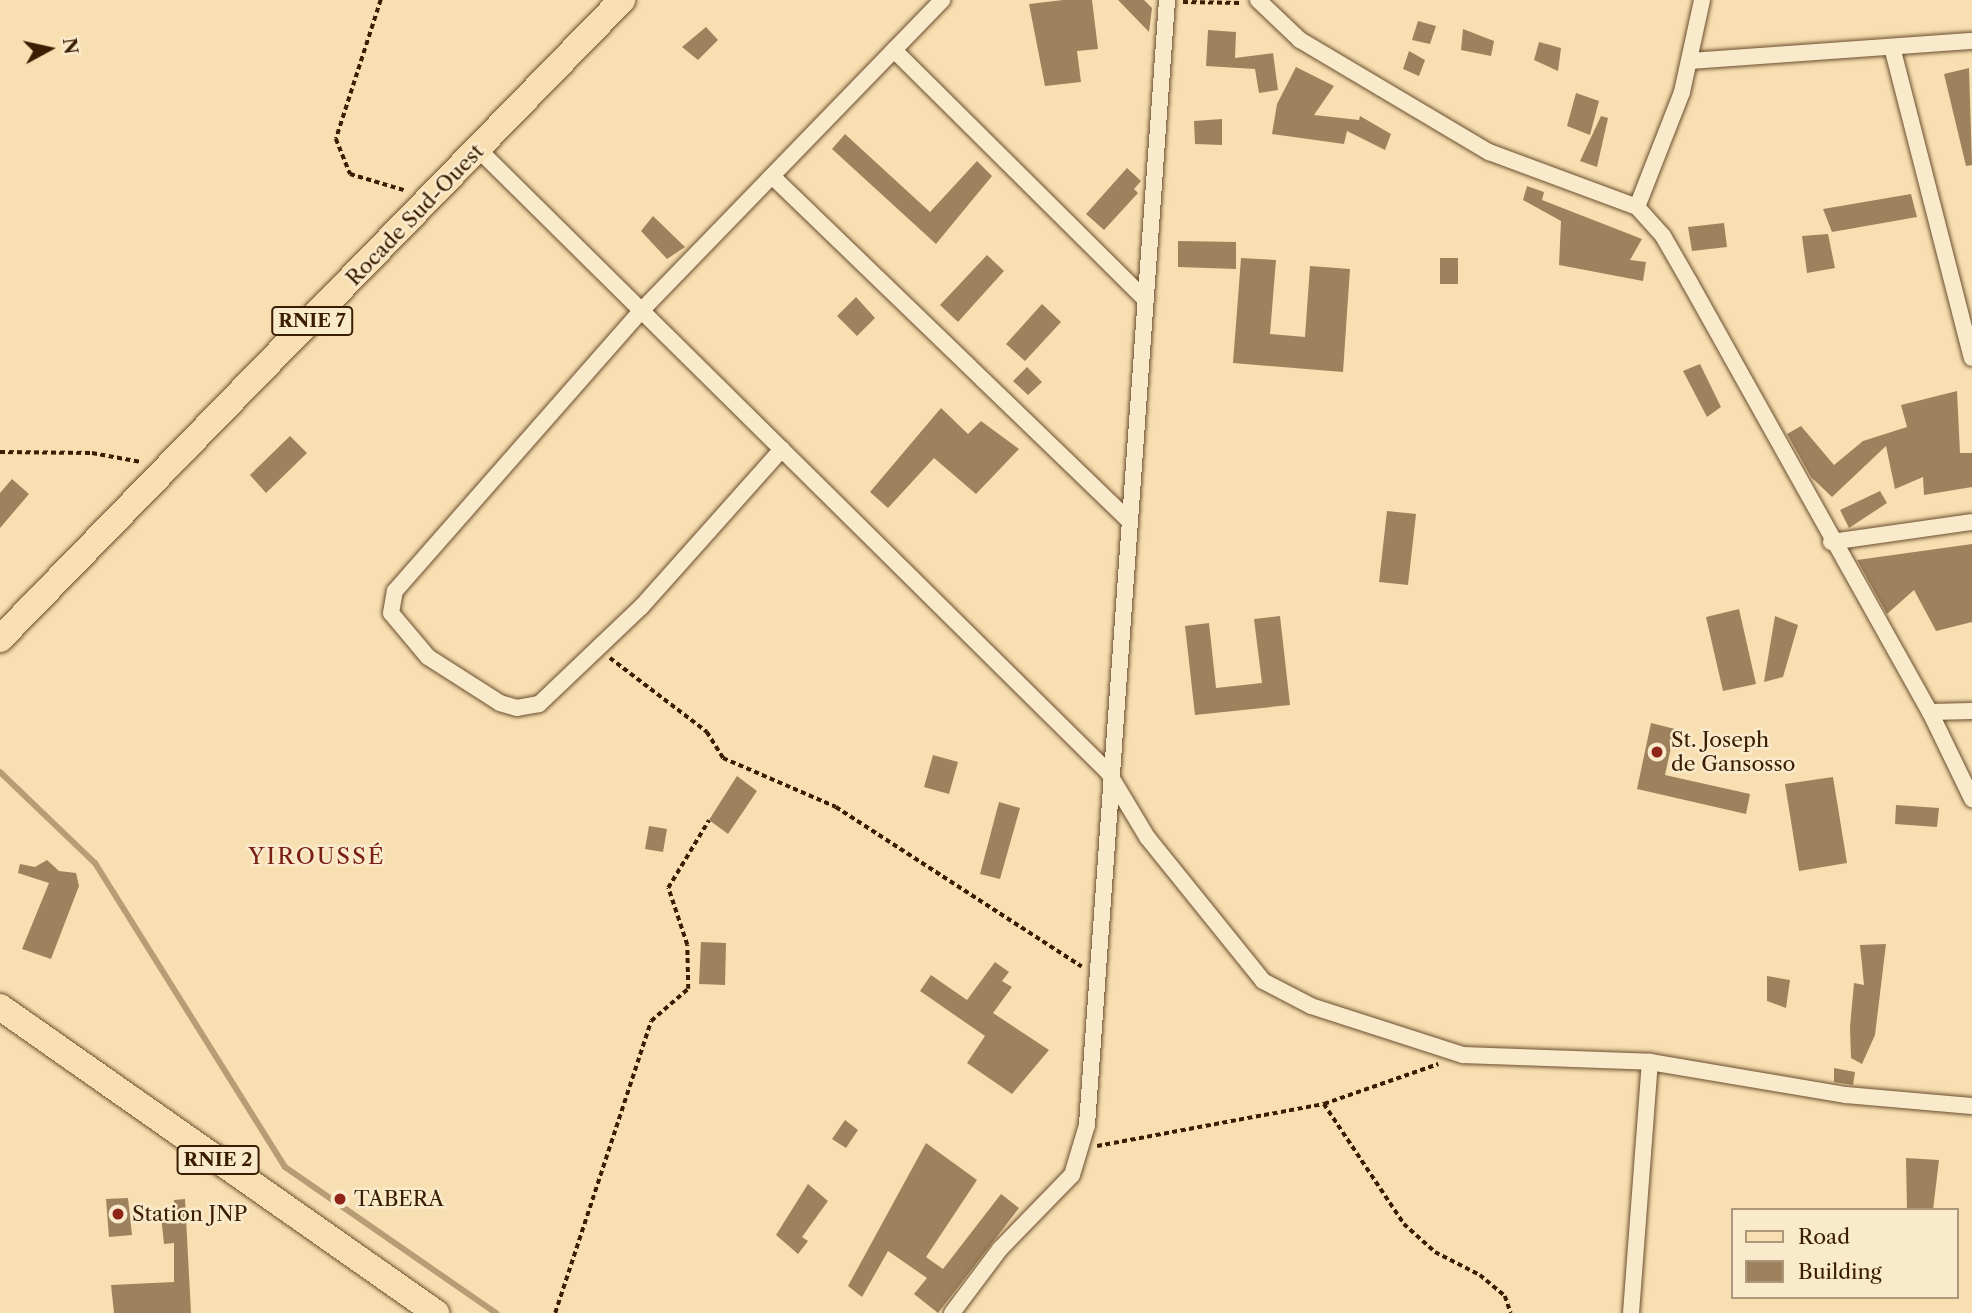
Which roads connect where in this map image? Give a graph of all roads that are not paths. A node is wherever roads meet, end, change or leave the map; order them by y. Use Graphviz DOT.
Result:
graph roads {
  1 [pos="622,0"];
  2 [pos="942,0"];
  3 [pos="1702,0"];
  4 [pos="1167,1"];
  5 [pos="1259,2"];
  6 [pos="1972,41"];
  7 [pos="1892,47"];
  8 [pos="894,50"];
  9 [pos="1691,61"];
  10 [pos="479,150"];
  11 [pos="772,176"];
  12 [pos="1637,207"];
  13 [pos="1144,298"];
  14 [pos="642,311"];
  15 [pos="1972,358"];
  16 [pos="782,449"];
  17 [pos="1128,520"];
  18 [pos="1972,522"];
  19 [pos="1831,542"];
  20 [pos="0,639"];
  21 [pos="1972,711"];
  22 [pos="1930,712"];
  23 [pos="1108,772"];
  24 [pos="1972,799"];
  25 [pos="0,1007"];
  26 [pos="1650,1062"];
  27 [pos="1972,1106"];
  28 [pos="436,1313"];
  29 [pos="951,1313"];
  30 [pos="1631,1313"];
  1 -- 10 [label="main road, Rocade Sud-Ouest / RNIE 7"];
  2 -- 8 [label="street"];
  3 -- 9 [label="street"];
  4 -- 13 [label="street"];
  5 -- 12 [label="street"];
  6 -- 7 [label="street"];
  7 -- 9 [label="street"];
  7 -- 15 [label="street"];
  8 -- 11 [label="street"];
  8 -- 13 [label="street"];
  9 -- 12 [label="street"];
  10 -- 14 [label="street"];
  10 -- 20 [label="main road, Rocade Sud-Ouest / RNIE 7"];
  11 -- 14 [label="street"];
  11 -- 17 [label="street"];
  12 -- 19 [label="street"];
  13 -- 17 [label="street"];
  14 -- 16 [label="street"];
  14 -- 16 [label="street"];
  16 -- 23 [label="street"];
  17 -- 23 [label="street"];
  18 -- 19 [label="street"];
  19 -- 22 [label="street"];
  21 -- 22 [label="street"];
  22 -- 24 [label="street"];
  23 -- 26 [label="street"];
  23 -- 29 [label="street"];
  25 -- 28 [label="main road, RNIE 2"];
  26 -- 27 [label="street"];
  26 -- 30 [label="street"];
}
